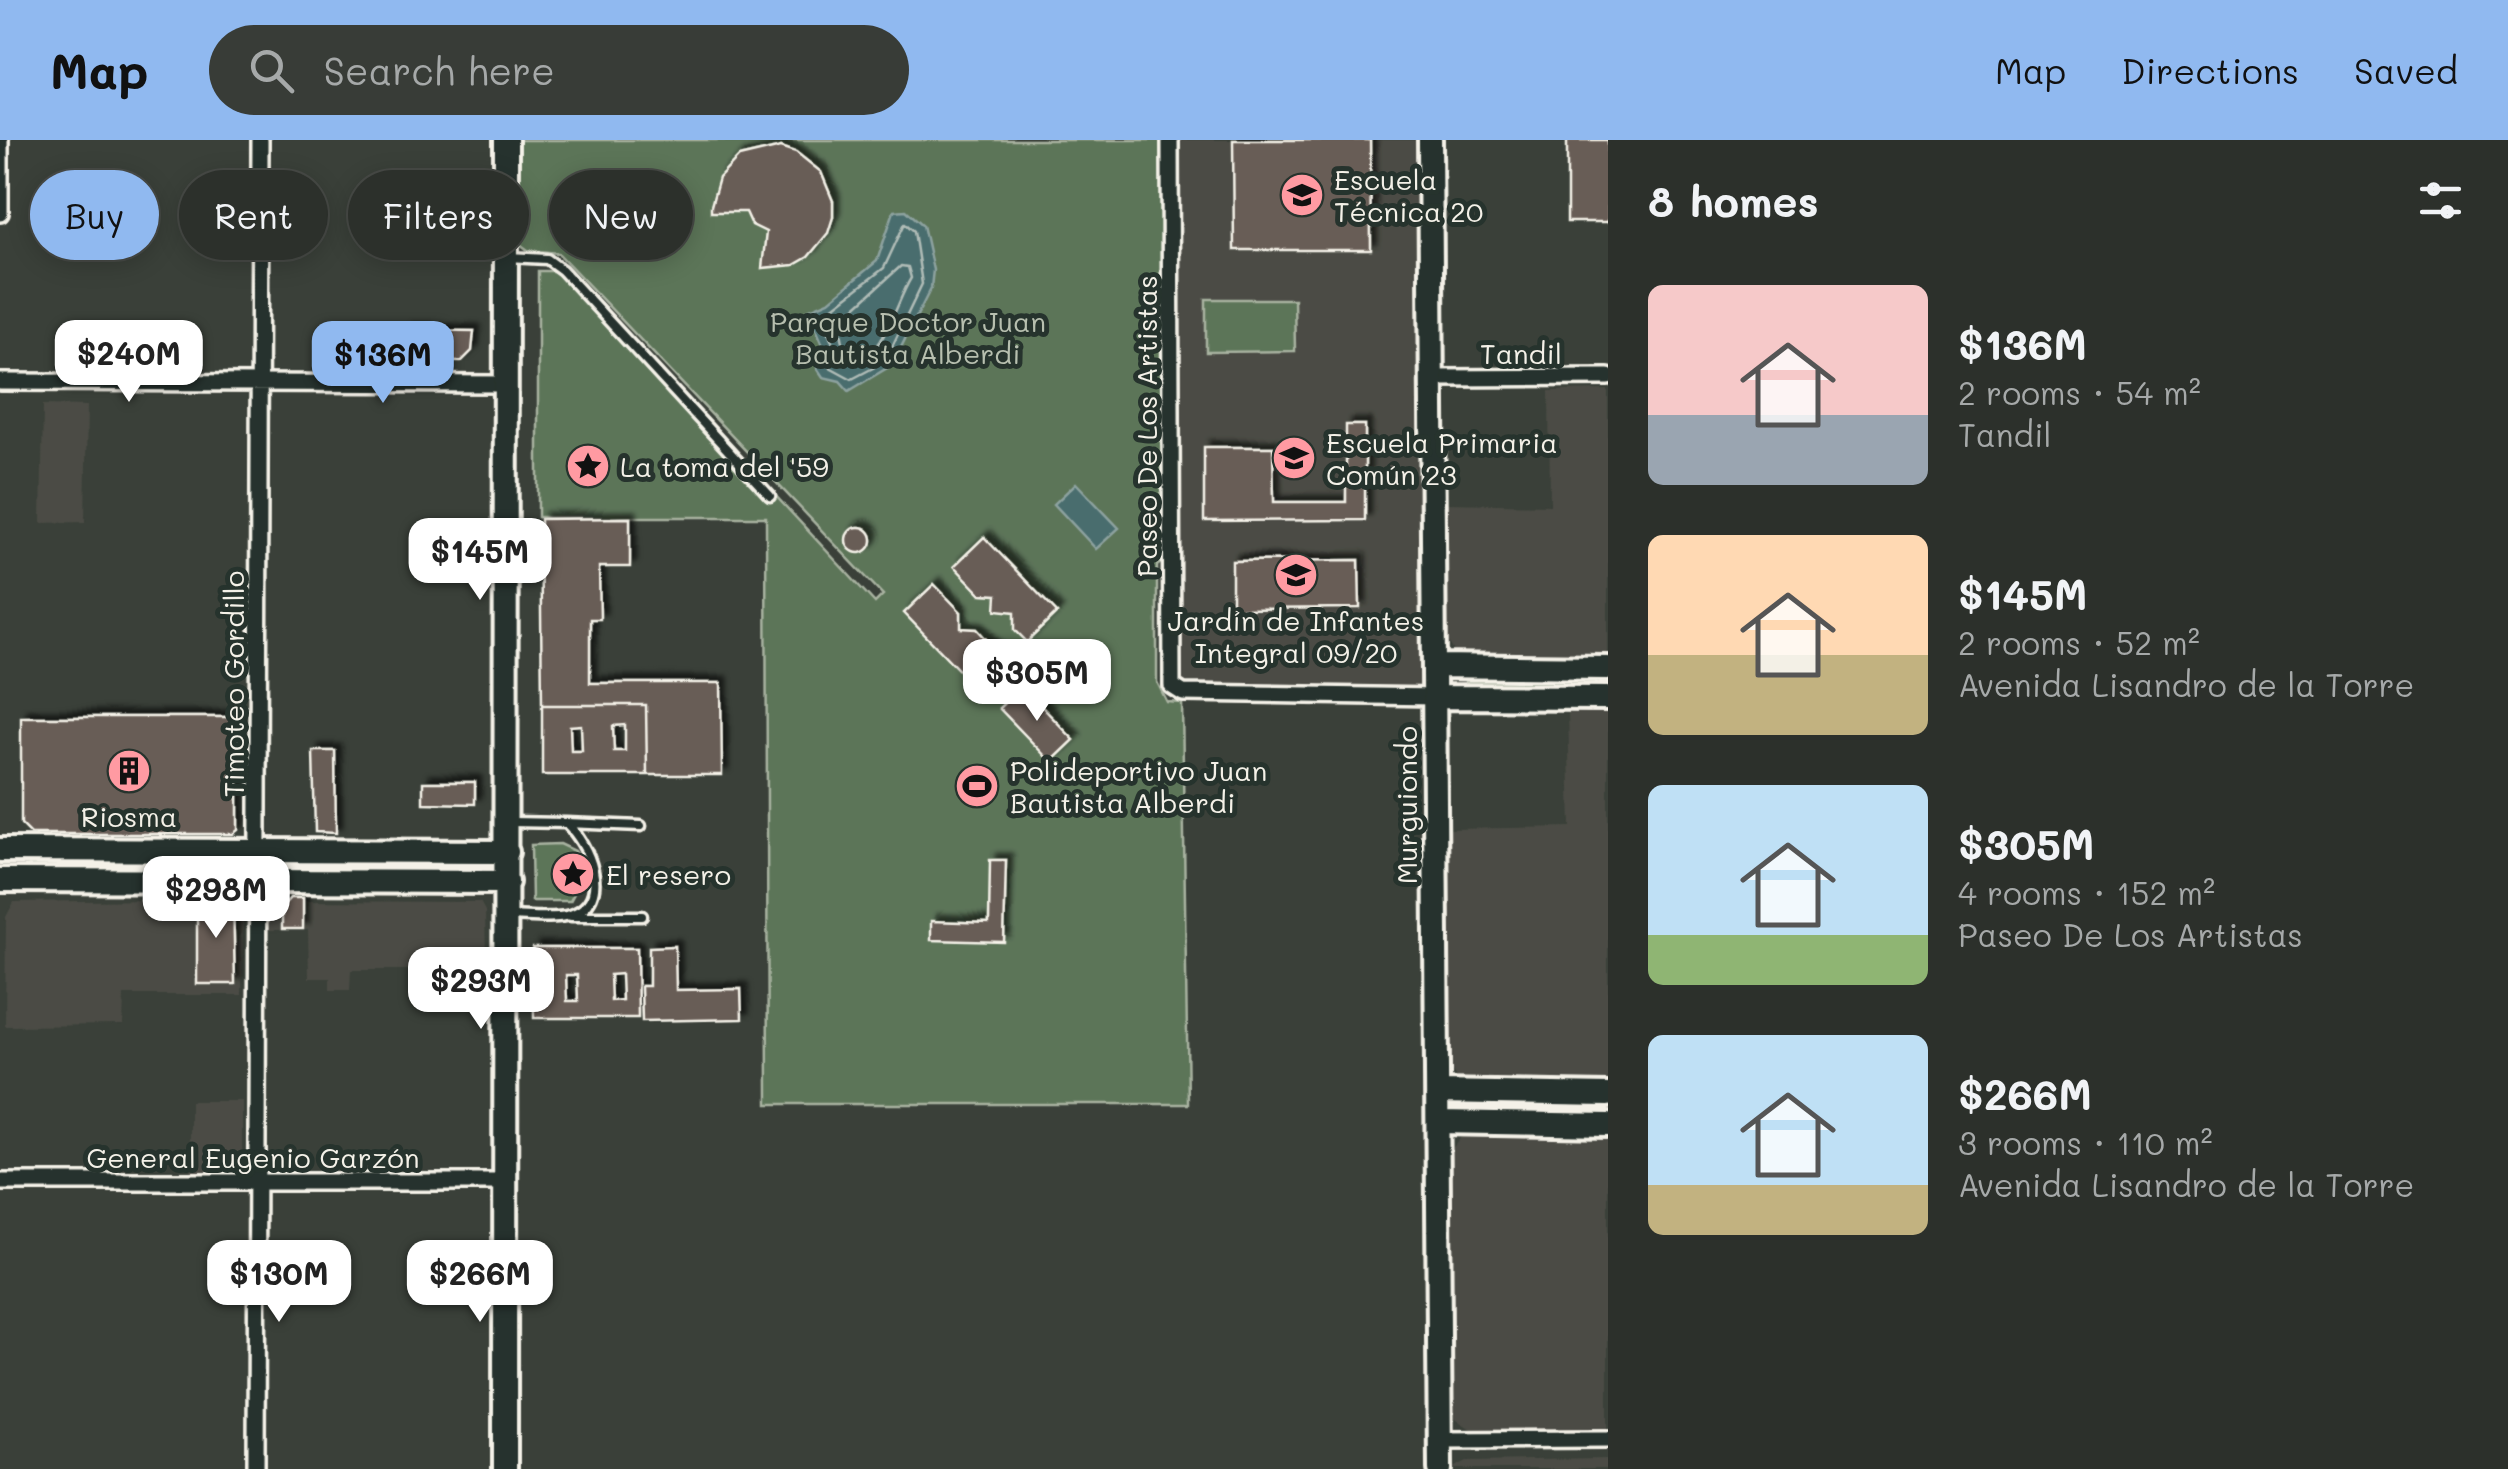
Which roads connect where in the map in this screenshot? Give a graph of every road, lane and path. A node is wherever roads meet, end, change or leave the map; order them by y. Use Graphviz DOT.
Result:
graph roads {
  1 [pos="0,140"];
  2 [pos="260,140"];
  3 [pos="506,140"];
  4 [pos="1170,140"];
  5 [pos="1430,140"];
  6 [pos="505,170"];
  7 [pos="0,212"];
  8 [pos="504,260"];
  9 [pos="525,260"];
  10 [pos="1608,377"];
  11 [pos="1434,378"];
  12 [pos="0,382"];
  13 [pos="259,383"];
  14 [pos="506,384"];
  15 [pos="770,496"];
  16 [pos="1436,666"];
  17 [pos="1608,668"];
  18 [pos="1436,696"];
  19 [pos="1608,698"];
  20 [pos="507,822"];
  21 [pos="566,824"];
  22 [pos="641,826"];
  23 [pos="0,850"];
  24 [pos="258,852"];
  25 [pos="507,852"];
  26 [pos="0,880"];
  27 [pos="259,881"];
  28 [pos="507,882"];
  29 [pos="507,916"];
  30 [pos="566,916"];
  31 [pos="642,916"];
  32 [pos="1438,1092"];
  33 [pos="1608,1095"];
  34 [pos="1438,1122"];
  35 [pos="1608,1125"];
  36 [pos="0,1182"];
  37 [pos="258,1182"];
  38 [pos="507,1182"];
  39 [pos="1608,1439"];
  40 [pos="1440,1440"];
  41 [pos="256,1469"];
  42 [pos="506,1469"];
  43 [pos="1440,1469"];
  1 -- 7 [label="street"];
  2 -- 13 [label="street, Timoteo Gordillo"];
  3 -- 6 [label="main road"];
  4 -- 18 [label="street, Paseo De Los Artistas"];
  5 -- 11 [label="main road, Murguiondo"];
  8 -- 14 [label="main road"];
  9 -- 15 [label="lane"];
  10 -- 11 [label="street, Tandil"];
  11 -- 16 [label="main road, Murguiondo"];
  12 -- 13 [label="street"];
  13 -- 14 [label="street"];
  13 -- 24 [label="street, Timoteo Gordillo"];
  14 -- 20 [label="main road"];
  16 -- 17 [label="main road"];
  16 -- 18 [label="main road, Murguiondo"];
  18 -- 19 [label="main road"];
  18 -- 32 [label="main road, Murguiondo"];
  20 -- 21 [label="lane"];
  20 -- 25 [label="main road"];
  21 -- 22 [label="lane"];
  21 -- 30 [label="lane"];
  23 -- 24 [label="main road"];
  24 -- 25 [label="main road"];
  24 -- 27 [label="street, Timoteo Gordillo"];
  25 -- 28 [label="main road"];
  26 -- 27 [label="main road"];
  27 -- 28 [label="main road"];
  27 -- 37 [label="street, Timoteo Gordillo"];
  28 -- 29 [label="main road"];
  29 -- 30 [label="lane"];
  29 -- 38 [label="main road"];
  30 -- 31 [label="lane"];
  32 -- 33 [label="main road"];
  32 -- 34 [label="main road, Murguiondo"];
  34 -- 35 [label="main road"];
  34 -- 40 [label="main road, Murguiondo"];
  36 -- 37 [label="street, General Eugenio Garzón"];
  37 -- 38 [label="street, General Eugenio Garzón"];
  37 -- 41 [label="street, Timoteo Gordillo"];
  38 -- 42 [label="main road"];
  39 -- 40 [label="street"];
  40 -- 43 [label="main road, Murguiondo"];
}
